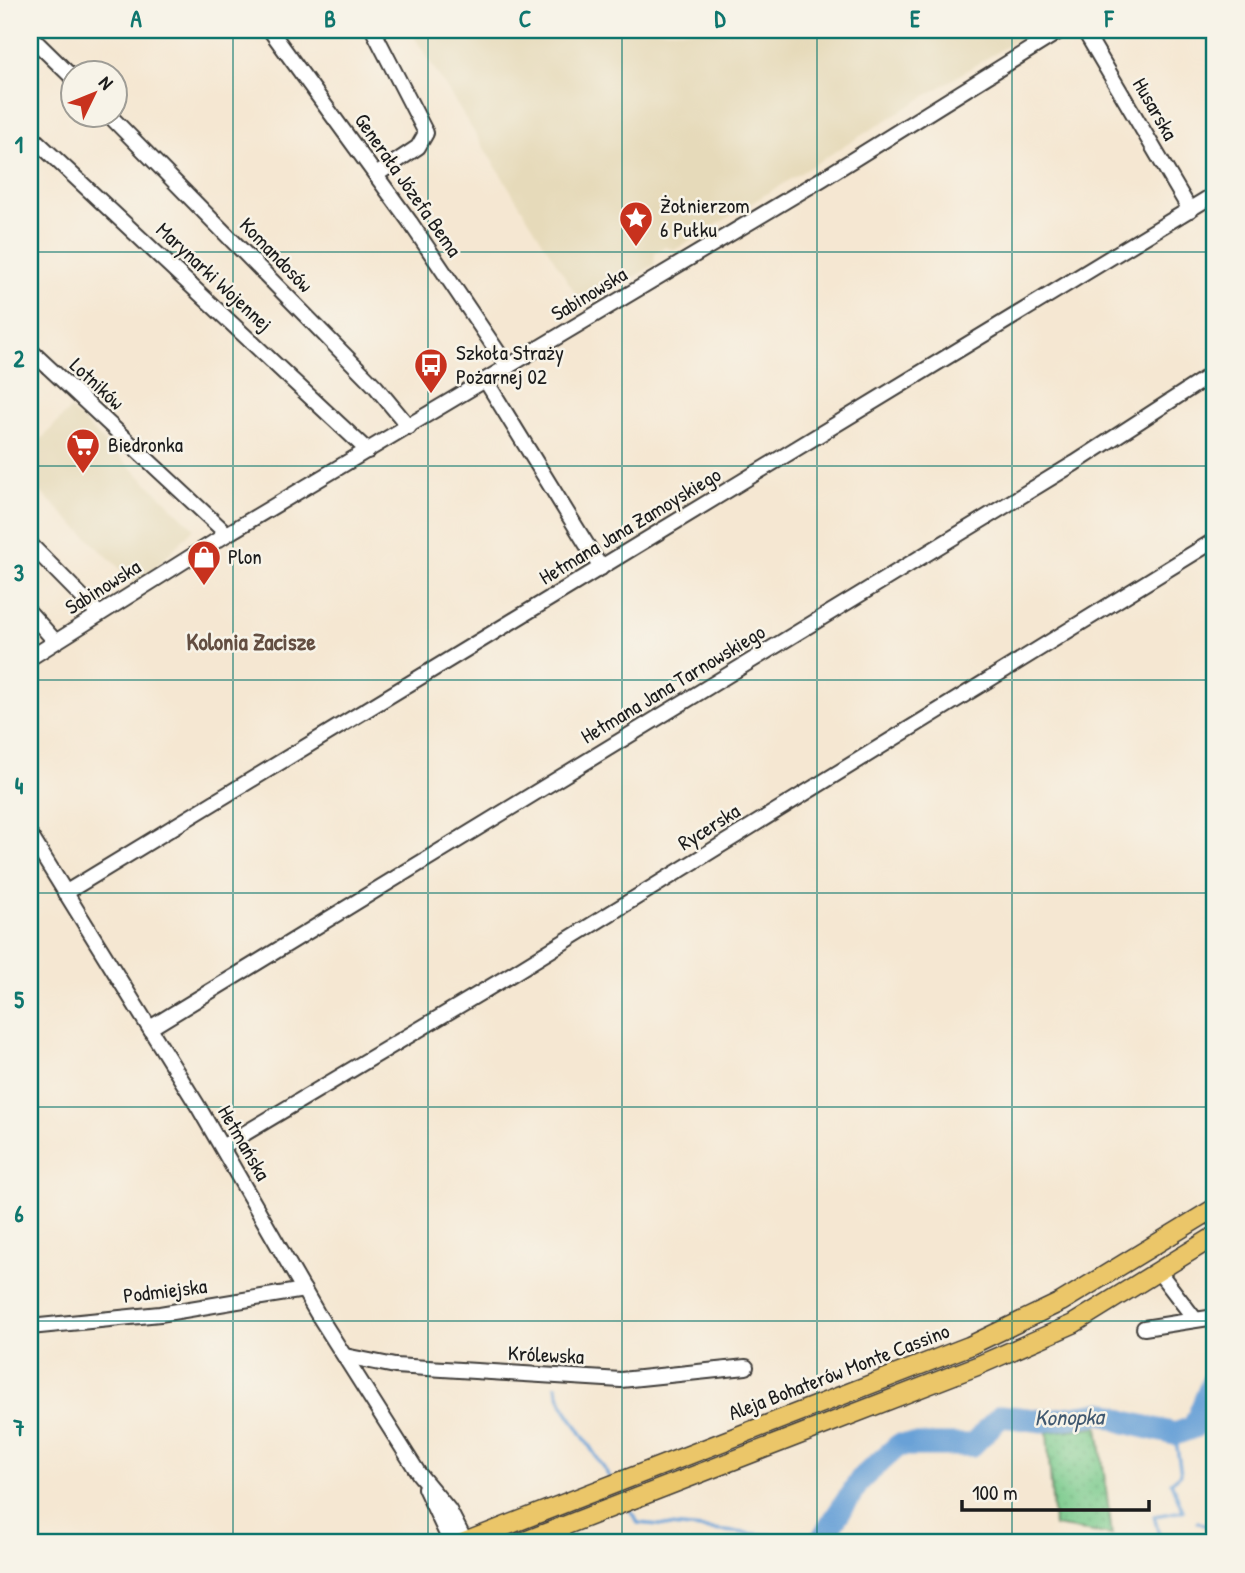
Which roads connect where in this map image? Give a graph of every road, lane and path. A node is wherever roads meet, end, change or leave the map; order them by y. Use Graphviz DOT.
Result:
graph roads {
  1 [pos="270,30"];
  2 [pos="373,30"];
  3 [pos="1061,30"];
  4 [pos="1084,30"];
  5 [pos="30,36"];
  6 [pos="60,65"];
  7 [pos="124,130"];
  8 [pos="30,135"];
  9 [pos="376,175"];
  10 [pos="1215,194"];
  11 [pos="1190,210"];
  12 [pos="30,350"];
  13 [pos="508,367"];
  14 [pos="1215,373"];
  15 [pos="486,381"];
  16 [pos="409,427"];
  17 [pos="368,451"];
  18 [pos="227,534"];
  19 [pos="1215,540"];
  20 [pos="30,544"];
  21 [pos="601,568"];
  22 [pos="30,613"];
  23 [pos="99,614"];
  24 [pos="55,641"];
  25 [pos="30,658"];
  26 [pos="30,835"];
  27 [pos="65,892"];
  28 [pos="150,1028"];
  29 [pos="222,1147"];
  30 [pos="1215,1208"];
  31 [pos="1215,1236"];
  32 [pos="1158,1271"];
  33 [pos="304,1290"];
  34 [pos="1215,1317"];
  35 [pos="1194,1318"];
  36 [pos="30,1327"];
  37 [pos="1144,1328"];
  38 [pos="345,1356"];
  39 [pos="746,1367"];
  40 [pos="461,1543"];
  41 [pos="520,1543"];
  1 -- 9 [label="street, Generała Józefa Bema"];
  2 -- 9 [label="street"];
  3 -- 13 [label="street, Sabinowska"];
  4 -- 11 [label="street, Husarska"];
  5 -- 6 [label="street"];
  7 -- 16 [label="street, Komandosów"];
  8 -- 17 [label="street, Marynarki Wojennej"];
  9 -- 13 [label="street, Generała Józefa Bema"];
  10 -- 11 [label="street, Hetmana Jana Zamoyskiego"];
  11 -- 21 [label="street, Hetmana Jana Zamoyskiego"];
  12 -- 18 [label="street, Lotników"];
  13 -- 15 [label="street, Sabinowska"];
  14 -- 28 [label="street, Hetmana Jana Tarnowskiego"];
  15 -- 16 [label="street, Sabinowska"];
  15 -- 21 [label="street"];
  16 -- 17 [label="street, Sabinowska"];
  17 -- 18 [label="street, Sabinowska"];
  18 -- 23 [label="street, Sabinowska"];
  19 -- 29 [label="street, Rycerska"];
  20 -- 23 [label="street"];
  21 -- 27 [label="street, Hetmana Jana Zamoyskiego"];
  22 -- 24 [label="street"];
  23 -- 24 [label="street, Sabinowska"];
  24 -- 25 [label="street, Sabinowska"];
  26 -- 27 [label="street, Hetmańska"];
  27 -- 28 [label="street, Hetmańska"];
  28 -- 29 [label="street, Hetmańska"];
  29 -- 33 [label="street, Hetmańska"];
  30 -- 40 [label="main road, Aleja Bohaterów Monte Cassino"];
  31 -- 32 [label="main road"];
  32 -- 35 [label="street"];
  32 -- 41 [label="main road"];
  33 -- 36 [label="street, Podmiejska"];
  33 -- 38 [label="street, Hetmańska"];
  34 -- 35 [label="street"];
  35 -- 37 [label="street"];
  38 -- 39 [label="street, Królewska"];
  38 -- 40 [label="street, Hetmańska"];
}
